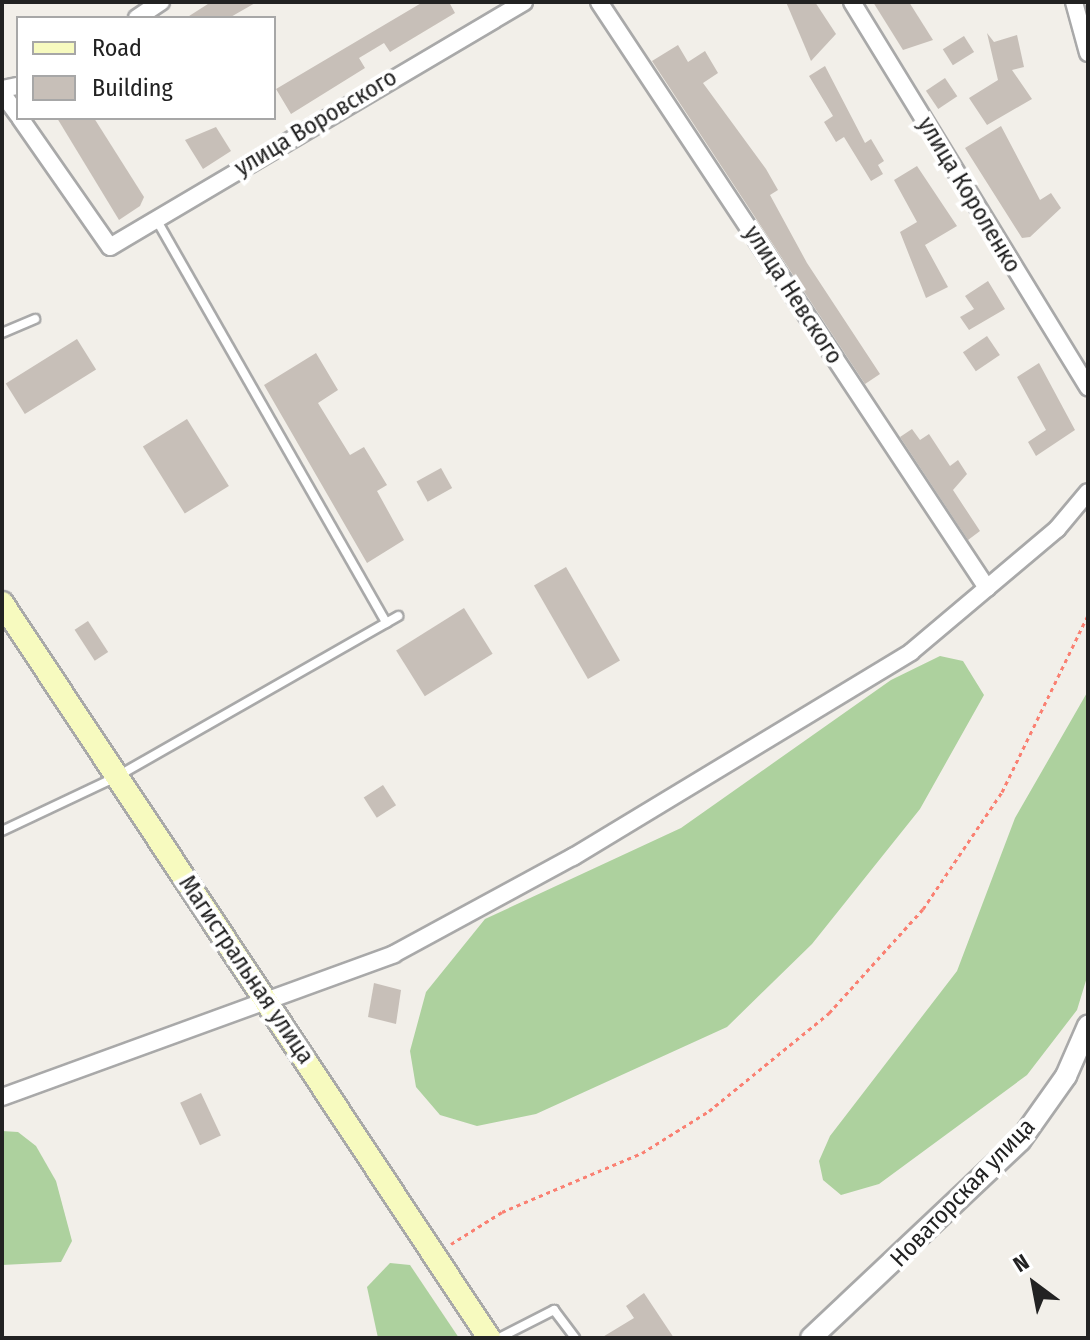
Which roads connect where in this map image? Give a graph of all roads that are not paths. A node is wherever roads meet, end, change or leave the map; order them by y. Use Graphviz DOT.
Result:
graph roads {
  1 [pos="161,2"];
  2 [pos="524,2"];
  3 [pos="599,2"];
  4 [pos="852,2"];
  5 [pos="1074,2"];
  6 [pos="140,16"];
  7 [pos="1088,53"];
  8 [pos="2,91"];
  9 [pos="16,112"];
  10 [pos="21,120"];
  11 [pos="156,219"];
  12 [pos="35,319"];
  13 [pos="2,333"];
  14 [pos="1088,387"];
  15 [pos="1088,492"];
  16 [pos="987,588"];
  17 [pos="2,603"];
  18 [pos="398,616"];
  19 [pos="386,623"];
  20 [pos="116,777"];
  21 [pos="2,831"];
  22 [pos="268,1002"];
  23 [pos="1088,1026"];
  24 [pos="2,1097"];
  25 [pos="489,1338"];
  26 [pos="499,1338"];
  27 [pos="575,1338"];
  28 [pos="811,1338"];
  1 -- 6 [label="street"];
  2 -- 11 [label="street, улица Воровского"];
  3 -- 16 [label="street, улица Невского"];
  4 -- 14 [label="street, улица Короленко"];
  5 -- 7 [label="street"];
  8 -- 9 [label="street"];
  10 -- 11 [label="street, улица Воровского"];
  11 -- 19 [label="lane"];
  12 -- 13 [label="lane"];
  15 -- 16 [label="street"];
  16 -- 22 [label="street"];
  17 -- 20 [label="main road, Магистральная улица"];
  18 -- 19 [label="lane"];
  19 -- 20 [label="lane"];
  20 -- 21 [label="lane"];
  20 -- 22 [label="main road, Магистральная улица"];
  22 -- 24 [label="street"];
  22 -- 25 [label="main road, Магистральная улица"];
  23 -- 28 [label="street, Новаторская улица"];
  26 -- 27 [label="lane"];
}
